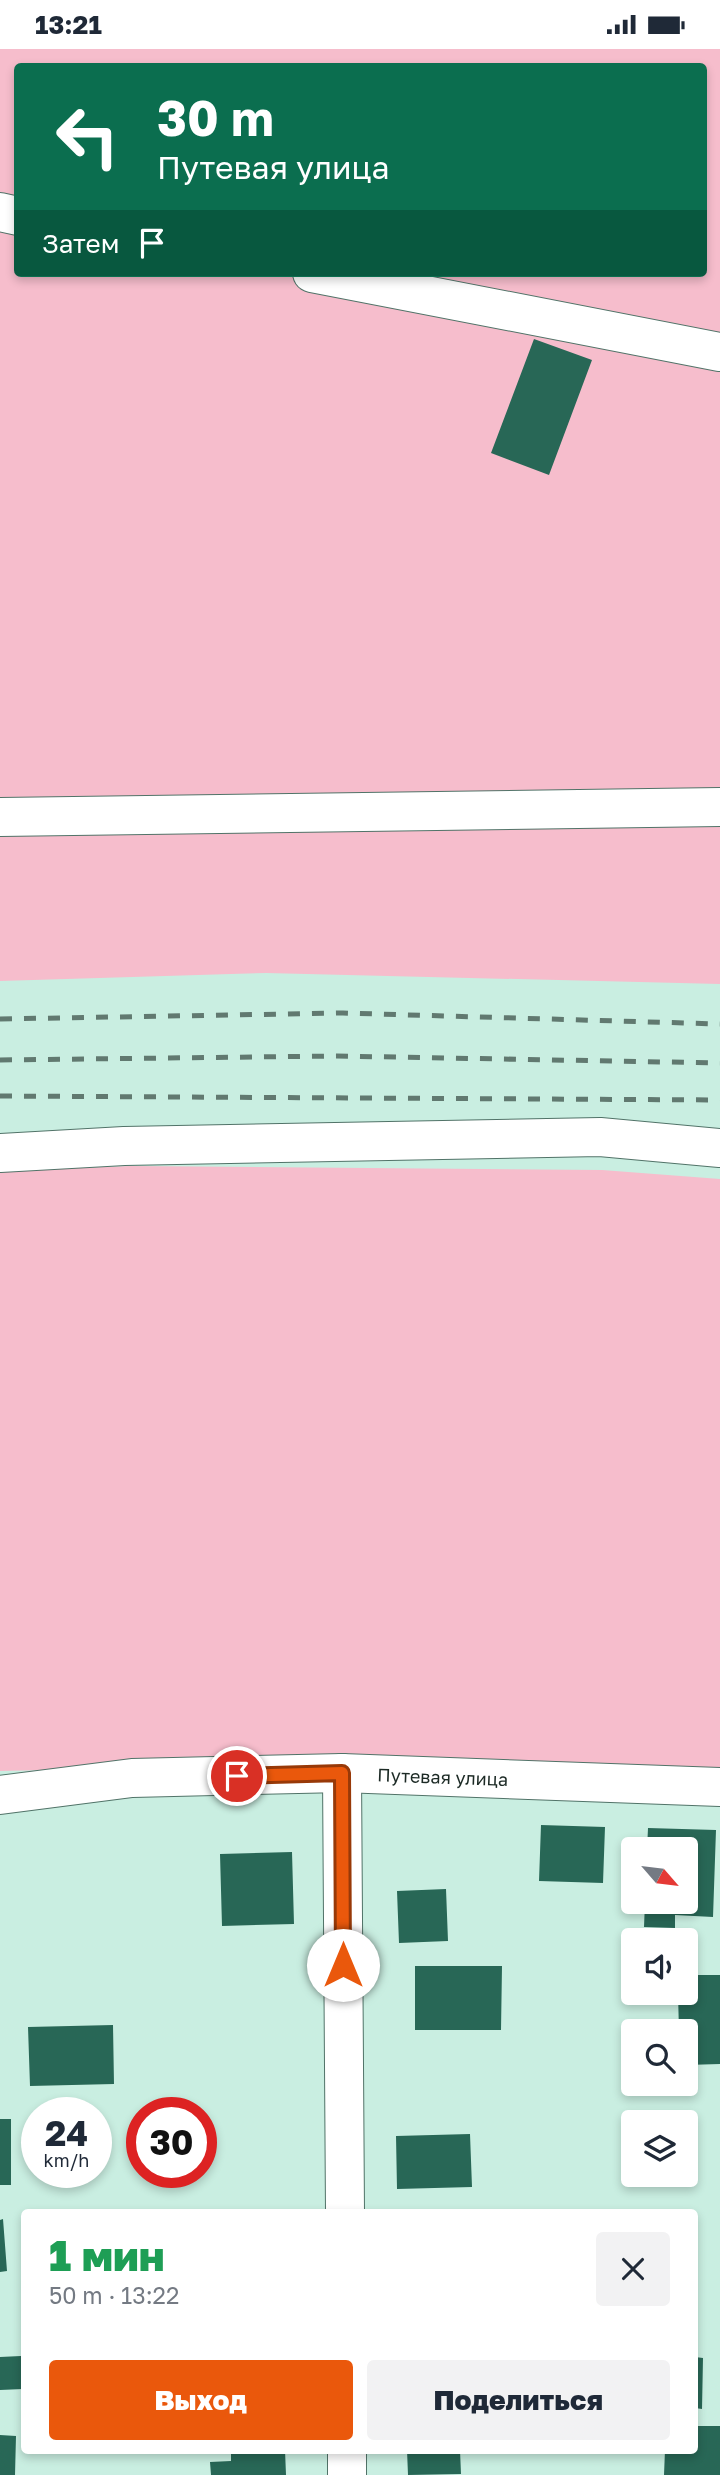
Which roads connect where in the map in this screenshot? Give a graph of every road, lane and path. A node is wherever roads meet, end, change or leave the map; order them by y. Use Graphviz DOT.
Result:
graph roads {
  1 [pos="333,277"];
  2 [pos="720,352"];
  3 [pos="720,807"];
  4 [pos="0,817"];
  5 [pos="720,1148"];
  6 [pos="0,1153"];
  7 [pos="342,1773"];
  8 [pos="720,1787"];
  9 [pos="0,1795"];
  10 [pos="345,2209"];
  11 [pos="347,2454"];
  12 [pos="348,2475"];
  1 -- 2 [label="street"];
  3 -- 4 [label="street"];
  5 -- 6 [label="street"];
  7 -- 8 [label="street, Путевая улица"];
  7 -- 9 [label="street, Путевая улица"];
  7 -- 10 [label="street"];
  11 -- 12 [label="street"];
}
